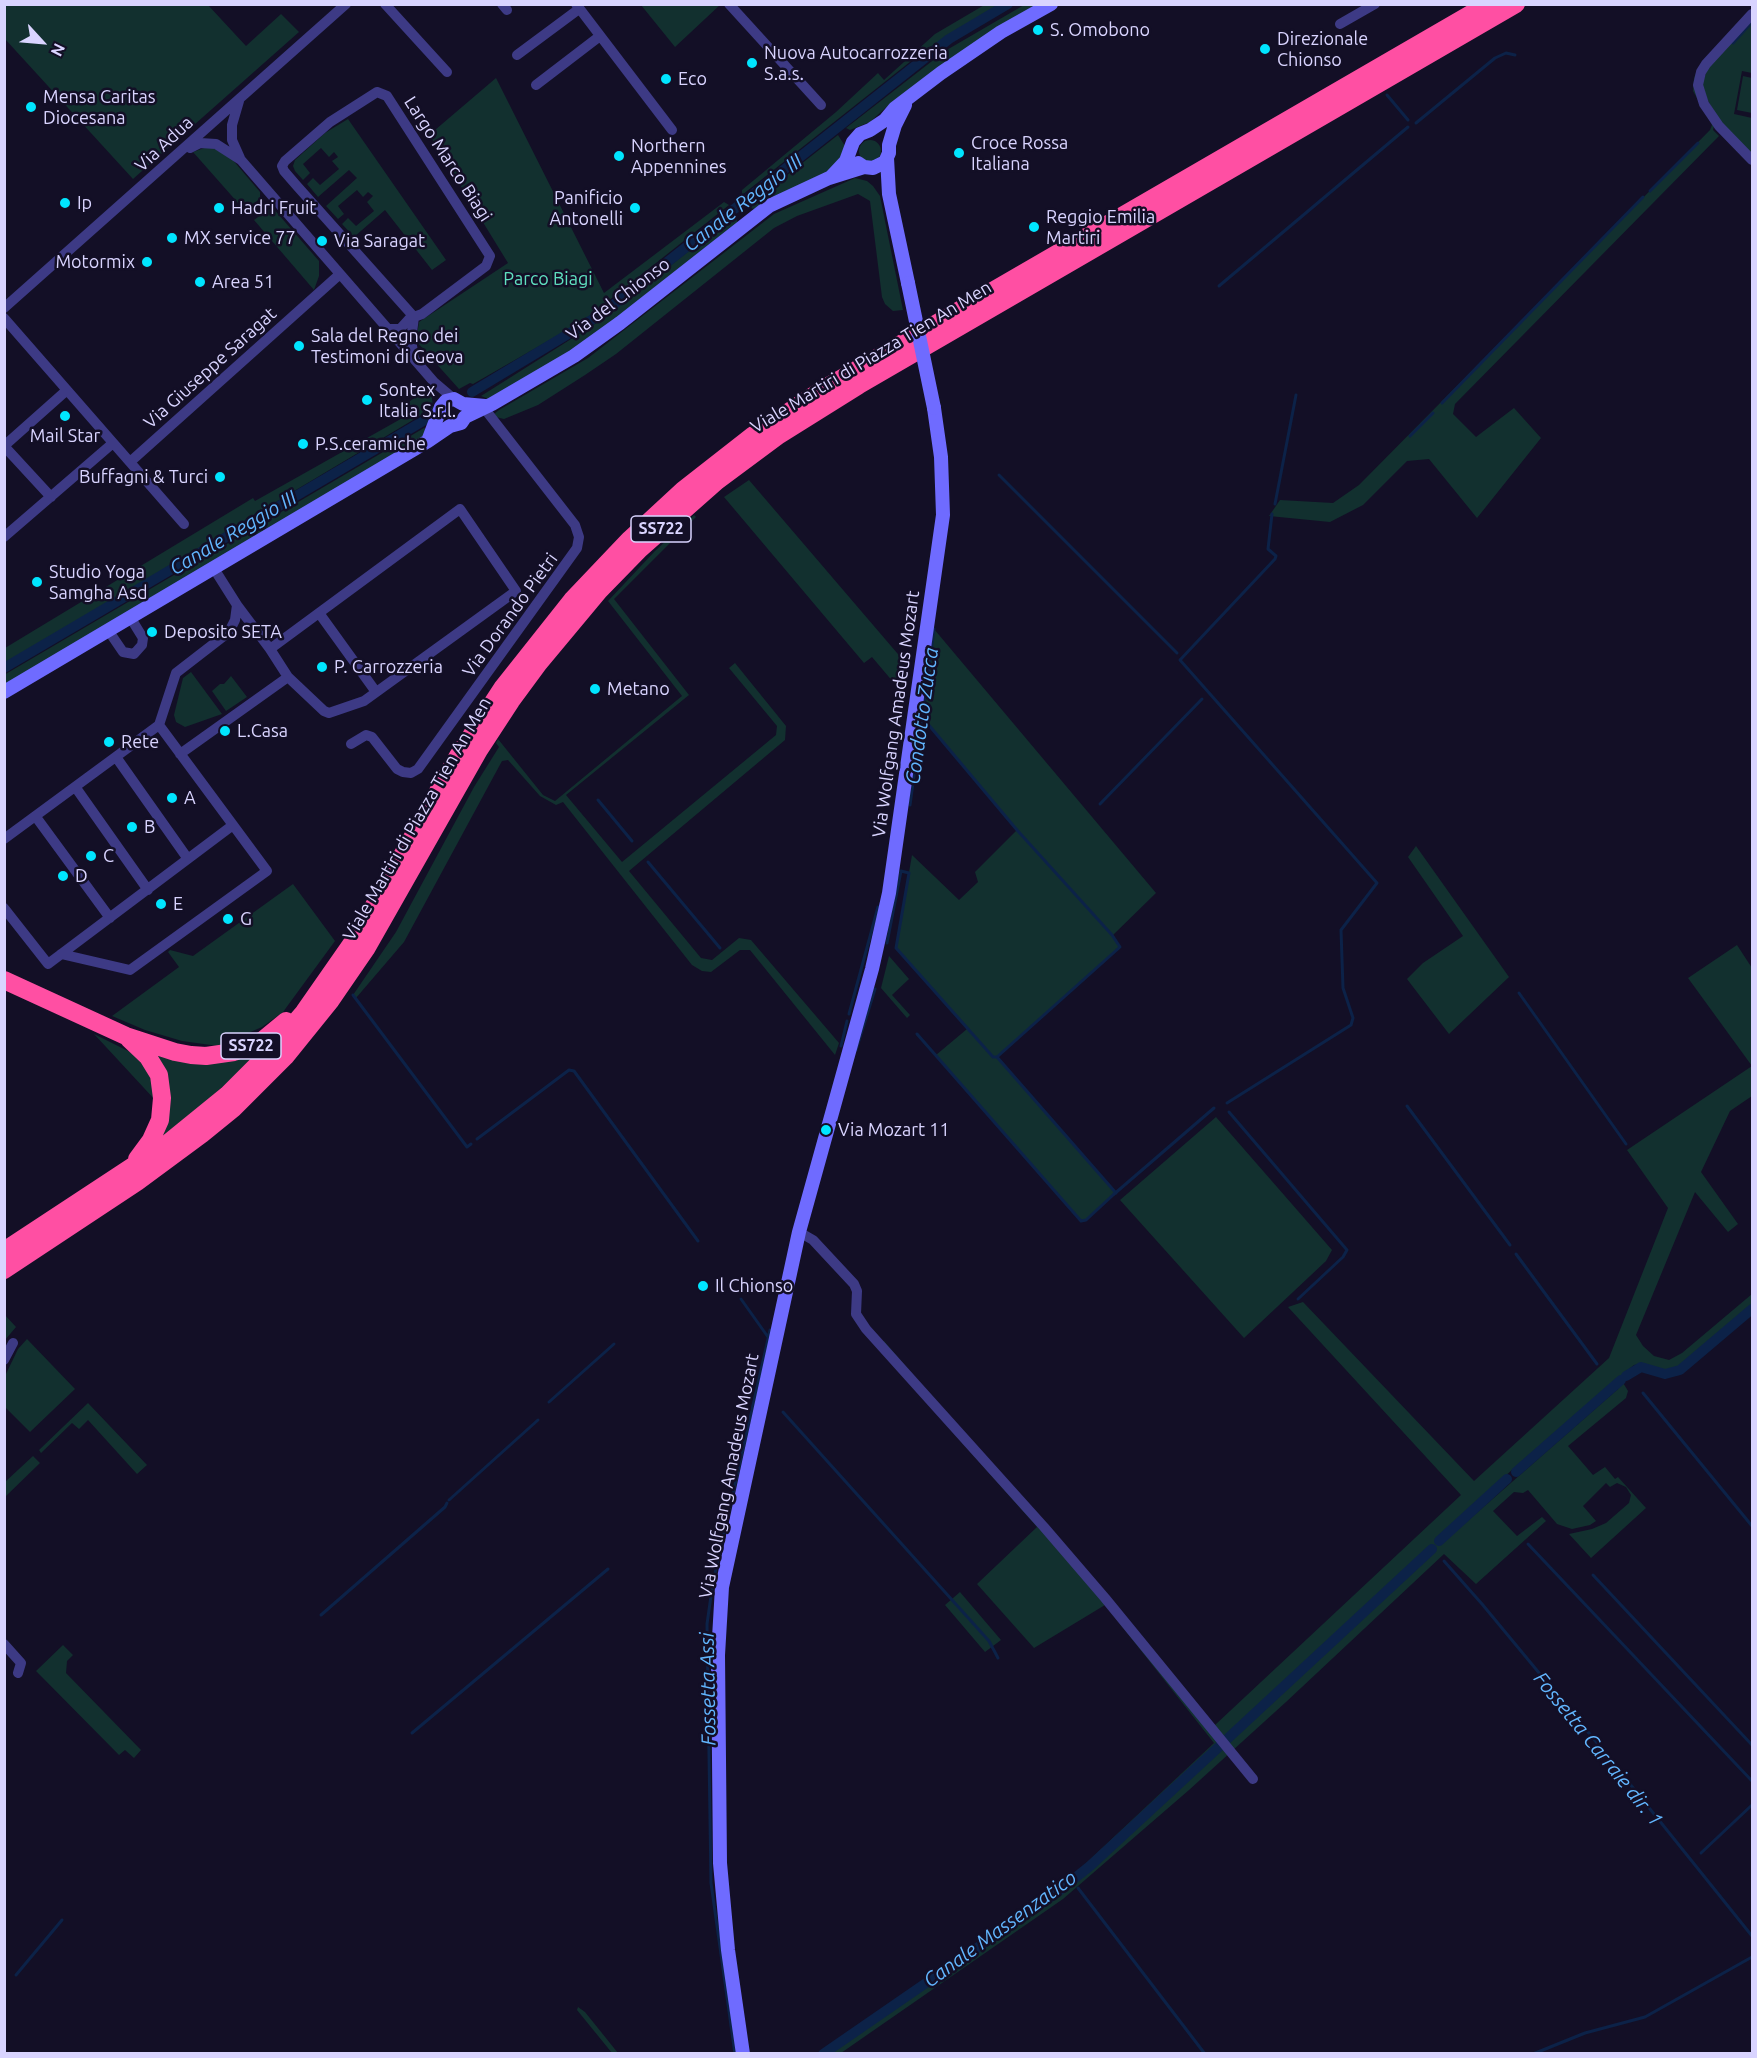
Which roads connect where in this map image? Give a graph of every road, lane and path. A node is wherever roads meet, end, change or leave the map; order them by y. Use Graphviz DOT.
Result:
graph roads {
  1 [pos="346,4"];
  2 [pos="385,4"];
  3 [pos="1051,4"];
  4 [pos="1375,4"];
  5 [pos="1488,4"];
  6 [pos="1516,4"];
  7 [pos="730,5"];
  8 [pos="577,7"];
  9 [pos="1752,14"];
  10 [pos="1340,24"];
  11 [pos="600,36"];
  12 [pos="517,55"];
  13 [pos="447,72"];
  14 [pos="536,85"];
  15 [pos="909,98"];
  16 [pos="239,101"];
  17 [pos="821,105"];
  18 [pos="220,116"];
  19 [pos="209,125"];
  20 [pos="232,125"];
  21 [pos="672,130"];
  22 [pos="870,130"];
  23 [pos="216,144"];
  24 [pos="852,147"];
  25 [pos="182,151"];
  26 [pos="888,151"];
  27 [pos="241,160"];
  28 [pos="1752,160"];
  29 [pos="866,168"];
  30 [pos="829,178"];
  31 [pos="890,194"];
  32 [pos="340,274"];
  33 [pos="4,309"];
  34 [pos="414,317"];
  35 [pos="4,318"];
  36 [pos="388,329"];
  37 [pos="415,360"];
  38 [pos="67,390"];
  39 [pos="485,407"];
  40 [pos="453,408"];
  41 [pos="428,441"];
  42 [pos="113,443"];
  43 [pos="4,446"];
  44 [pos="130,462"];
  45 [pos="51,497"];
  46 [pos="184,524"];
  47 [pos="4,537"];
  48 [pos="213,567"];
  49 [pos="237,605"];
  50 [pos="319,613"];
  51 [pos="130,617"];
  52 [pos="108,630"];
  53 [pos="270,649"];
  54 [pos="288,678"];
  55 [pos="4,692"];
  56 [pos="376,692"];
  57 [pos="159,725"];
  58 [pos="351,744"];
  59 [pos="180,754"];
  60 [pos="117,757"];
  61 [pos="76,788"];
  62 [pos="36,817"];
  63 [pos="234,825"];
  64 [pos="4,839"];
  65 [pos="188,859"];
  66 [pos="148,890"];
  67 [pos="4,909"];
  68 [pos="110,918"];
  69 [pos="62,954"];
  70 [pos="343,958"];
  71 [pos="4,980"];
  72 [pos="126,1036"];
  73 [pos="131,1168"];
  74 [pos="799,1232"];
  75 [pos="4,1251"];
  76 [pos="4,1270"];
  77 [pos="13,1343"];
  78 [pos="4,1360"];
  79 [pos="4,1644"];
  80 [pos="18,1673"];
  81 [pos="1253,1779"];
  82 [pos="743,2054"];
  1 -- 16 [label="street, Via Adua"];
  2 -- 13 [label="street"];
  3 -- 15 [label="street, Via del Chionso"];
  4 -- 10 [label="street"];
  5 -- 70 [label="highway, Viale Martiri di Piazza Tien An Men / SS722"];
  6 -- 76 [label="highway, Viale Martiri di Piazza Tien An Men / SS722"];
  7 -- 17 [label="street"];
  8 -- 11 [label="street"];
  8 -- 12 [label="street"];
  9 -- 28 [label="street"];
  11 -- 14 [label="street"];
  11 -- 21 [label="street"];
  15 -- 22 [label="street, Via del Chionso"];
  15 -- 26 [label="street, Via del Chionso"];
  16 -- 18 [label="street, Via Adua"];
  16 -- 20 [label="street"];
  18 -- 19 [label="street, Via Adua"];
  18 -- 20 [label="street"];
  19 -- 23 [label="street"];
  19 -- 25 [label="street, Via Adua"];
  20 -- 27 [label="street"];
  22 -- 24 [label="street, Via del Chionso"];
  22 -- 26 [label="street"];
  23 -- 25 [label="street"];
  23 -- 27 [label="street"];
  24 -- 29 [label="street"];
  24 -- 30 [label="street, Via del Chionso"];
  25 -- 33 [label="street, Via Adua"];
  26 -- 29 [label="street, Via del Chionso"];
  26 -- 31 [label="street, Via Wolfgang Amadeus Mozart"];
  27 -- 32 [label="street"];
  29 -- 30 [label="street, Via del Chionso"];
  29 -- 31 [label="street, Via Wolfgang Amadeus Mozart"];
  30 -- 39 [label="street, Via del Chionso"];
  31 -- 74 [label="street, Via Wolfgang Amadeus Mozart, bridge"];
  32 -- 36 [label="street"];
  32 -- 44 [label="street, Via Giuseppe Saragat"];
  34 -- 34 [label="street, Largo Marco Biagi"];
  34 -- 36 [label="street, Largo Marco Biagi"];
  34 -- 37 [label="street"];
  35 -- 38 [label="street"];
  36 -- 37 [label="street"];
  37 -- 40 [label="street"];
  38 -- 42 [label="street"];
  38 -- 43 [label="street"];
  39 -- 40 [label="street"];
  39 -- 58 [label="street, Via Dorando Pietri"];
  40 -- 41 [label="street"];
  40 -- 41 [label="street"];
  41 -- 48 [label="street"];
  42 -- 44 [label="street"];
  42 -- 45 [label="street"];
  43 -- 45 [label="street"];
  44 -- 46 [label="street"];
  45 -- 47 [label="street"];
  48 -- 49 [label="street"];
  48 -- 51 [label="street"];
  49 -- 53 [label="street"];
  49 -- 57 [label="street"];
  50 -- 53 [label="street"];
  50 -- 56 [label="street"];
  50 -- 56 [label="street"];
  51 -- 52 [label="street"];
  51 -- 52 [label="street"];
  52 -- 55 [label="street"];
  53 -- 54 [label="street"];
  54 -- 56 [label="street"];
  54 -- 59 [label="street"];
  57 -- 59 [label="street"];
  57 -- 60 [label="street"];
  59 -- 63 [label="street"];
  60 -- 61 [label="street"];
  60 -- 65 [label="street"];
  61 -- 62 [label="street"];
  61 -- 66 [label="street"];
  62 -- 64 [label="street"];
  62 -- 68 [label="street"];
  63 -- 65 [label="street"];
  63 -- 69 [label="street"];
  65 -- 66 [label="street"];
  66 -- 68 [label="street"];
  67 -- 69 [label="street"];
  68 -- 69 [label="street"];
  70 -- 72 [label="highway, SS722"];
  70 -- 73 [label="highway, Viale Martiri di Piazza Tien An Men / SS722"];
  71 -- 72 [label="highway, SS722"];
  72 -- 73 [label="highway, SS722"];
  73 -- 75 [label="highway, Viale Martiri di Piazza Tien An Men / SS722"];
  74 -- 81 [label="street"];
  74 -- 82 [label="street, Via Wolfgang Amadeus Mozart"];
  77 -- 78 [label="street"];
  79 -- 80 [label="street"];
}
